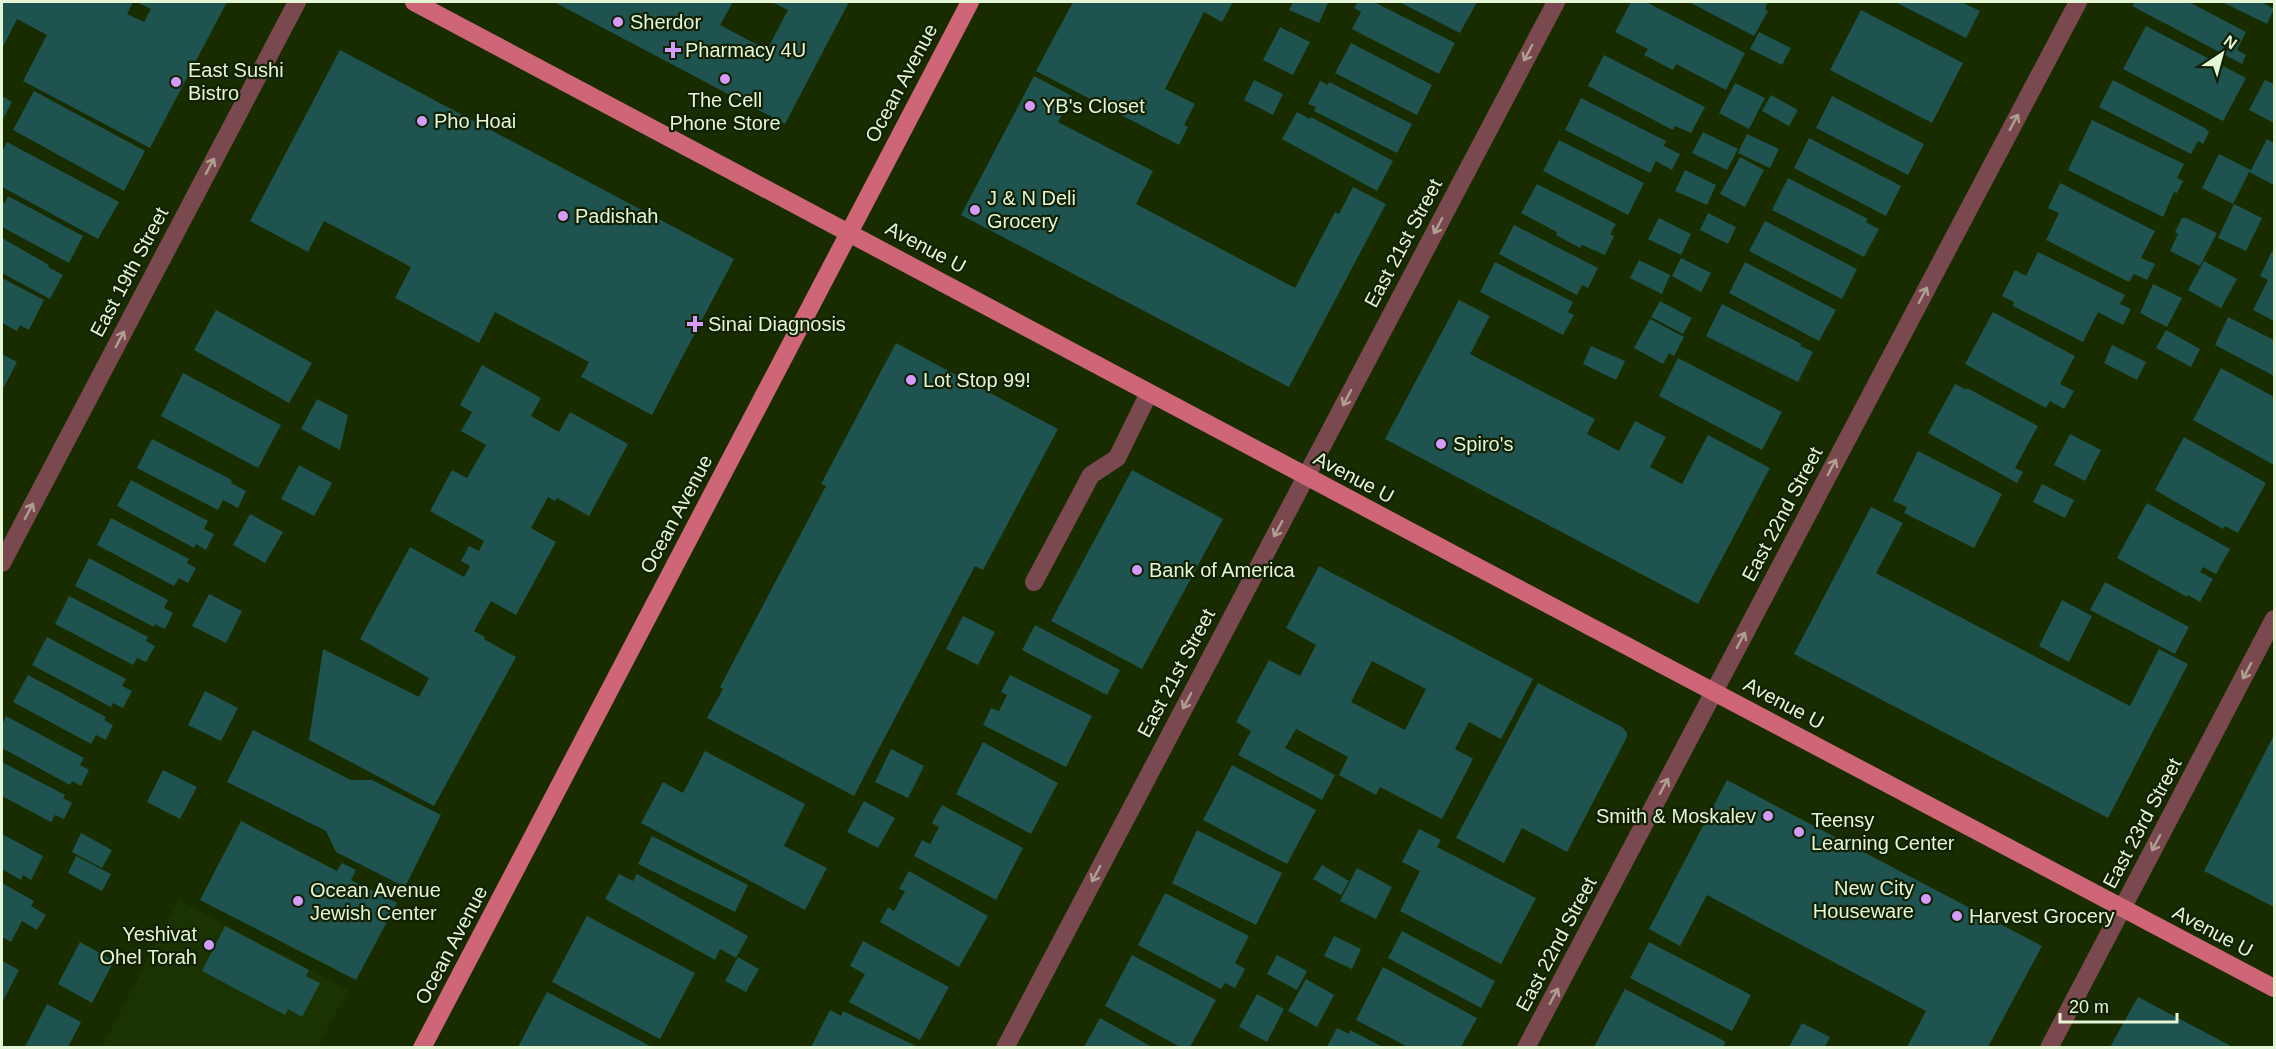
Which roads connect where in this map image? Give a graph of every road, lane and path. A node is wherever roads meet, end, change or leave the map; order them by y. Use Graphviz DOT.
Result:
graph roads {
  1 [pos="297,2"];
  2 [pos="414,2"];
  3 [pos="970,2"];
  4 [pos="1556,2"];
  5 [pos="2078,2"];
  6 [pos="849,231"];
  7 [pos="1149,393"];
  8 [pos="1305,477"];
  9 [pos="2,563"];
  10 [pos="1034,582"];
  11 [pos="2274,619"];
  12 [pos="1714,692"];
  13 [pos="2122,909"];
  14 [pos="2274,988"];
  15 [pos="422,1047"];
  16 [pos="1005,1047"];
  17 [pos="1526,1047"];
  18 [pos="2049,1047"];
  9 -- 1 [label="street, East 19th Street, one-way"];
  2 -- 6 [label="main road, Avenue U"];
  3 -- 6 [label="main road, Ocean Avenue"];
  4 -- 8 [label="street, East 21st Street, one-way"];
  12 -- 5 [label="street, East 22nd Street, one-way"];
  6 -- 7 [label="main road, Avenue U"];
  6 -- 15 [label="main road, Ocean Avenue"];
  7 -- 8 [label="main road, Avenue U"];
  7 -- 10 [label="street"];
  8 -- 12 [label="main road, Avenue U"];
  8 -- 16 [label="street, East 21st Street, one-way"];
  11 -- 13 [label="street, East 23rd Street, one-way"];
  12 -- 13 [label="main road, Avenue U"];
  17 -- 12 [label="street, East 22nd Street, one-way"];
  13 -- 14 [label="main road, Avenue U"];
  13 -- 18 [label="street, East 23rd Street"];
}
